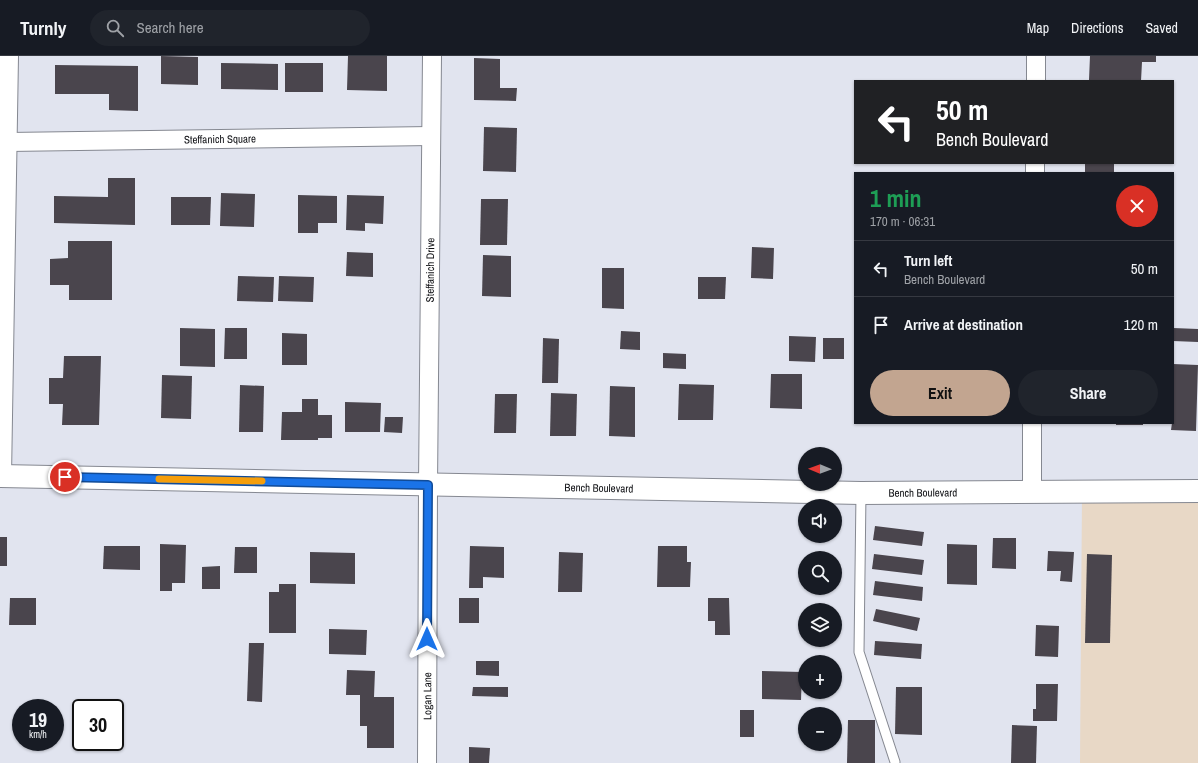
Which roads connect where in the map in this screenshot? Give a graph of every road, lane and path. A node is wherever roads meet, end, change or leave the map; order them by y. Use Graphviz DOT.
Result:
graph roads {
  1 [pos="9,56"];
  2 [pos="432,56"];
  3 [pos="1036,56"];
  4 [pos="1036,80"];
  5 [pos="431,136"];
  6 [pos="8,142"];
  7 [pos="2,307"];
  8 [pos="1032,424"];
  9 [pos="1,476"];
  10 [pos="428,485"];
  11 [pos="1198,491"];
  12 [pos="861,492"];
  13 [pos="1032,492"];
  14 [pos="895,762"];
  15 [pos="427,763"];
  1 -- 6 [label="street"];
  2 -- 5 [label="street, Steffanich Drive"];
  3 -- 4 [label="street"];
  5 -- 6 [label="street, Steffanich Square"];
  5 -- 10 [label="street, Steffanich Drive"];
  6 -- 7 [label="street"];
  7 -- 9 [label="street"];
  8 -- 13 [label="street"];
  9 -- 10 [label="main road, Bench Boulevard"];
  10 -- 12 [label="main road, Bench Boulevard"];
  10 -- 15 [label="street, Logan Lane"];
  11 -- 13 [label="main road, Bench Boulevard"];
  12 -- 13 [label="main road, Bench Boulevard"];
  12 -- 14 [label="lane"];
}
